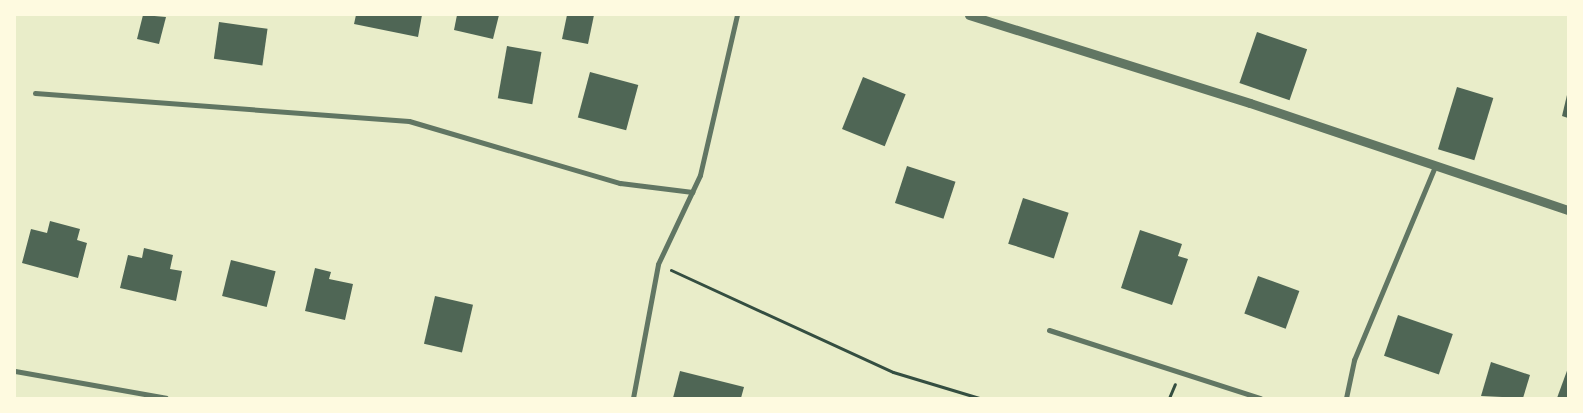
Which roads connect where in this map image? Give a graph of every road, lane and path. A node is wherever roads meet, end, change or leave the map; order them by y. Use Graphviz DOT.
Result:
graph roads {
  1 [pos="737,15"];
  2 [pos="969,15"];
  3 [pos="35,93"];
  4 [pos="1435,166"];
  5 [pos="692,192"];
  6 [pos="1568,210"];
  7 [pos="658,264"];
  8 [pos="1050,330"];
  9 [pos="15,371"];
  10 [pos="166,398"];
  11 [pos="633,398"];
  12 [pos="979,398"];
  13 [pos="1260,398"];
  14 [pos="1346,398"];
  1 -- 5 [label="street"];
  2 -- 4 [label="street"];
  3 -- 5 [label="street"];
  4 -- 6 [label="street"];
  4 -- 14 [label="street"];
  5 -- 7 [label="street"];
  7 -- 11 [label="street"];
  7 -- 12 [label="path"];
  8 -- 13 [label="street"];
  9 -- 10 [label="street"];
}
